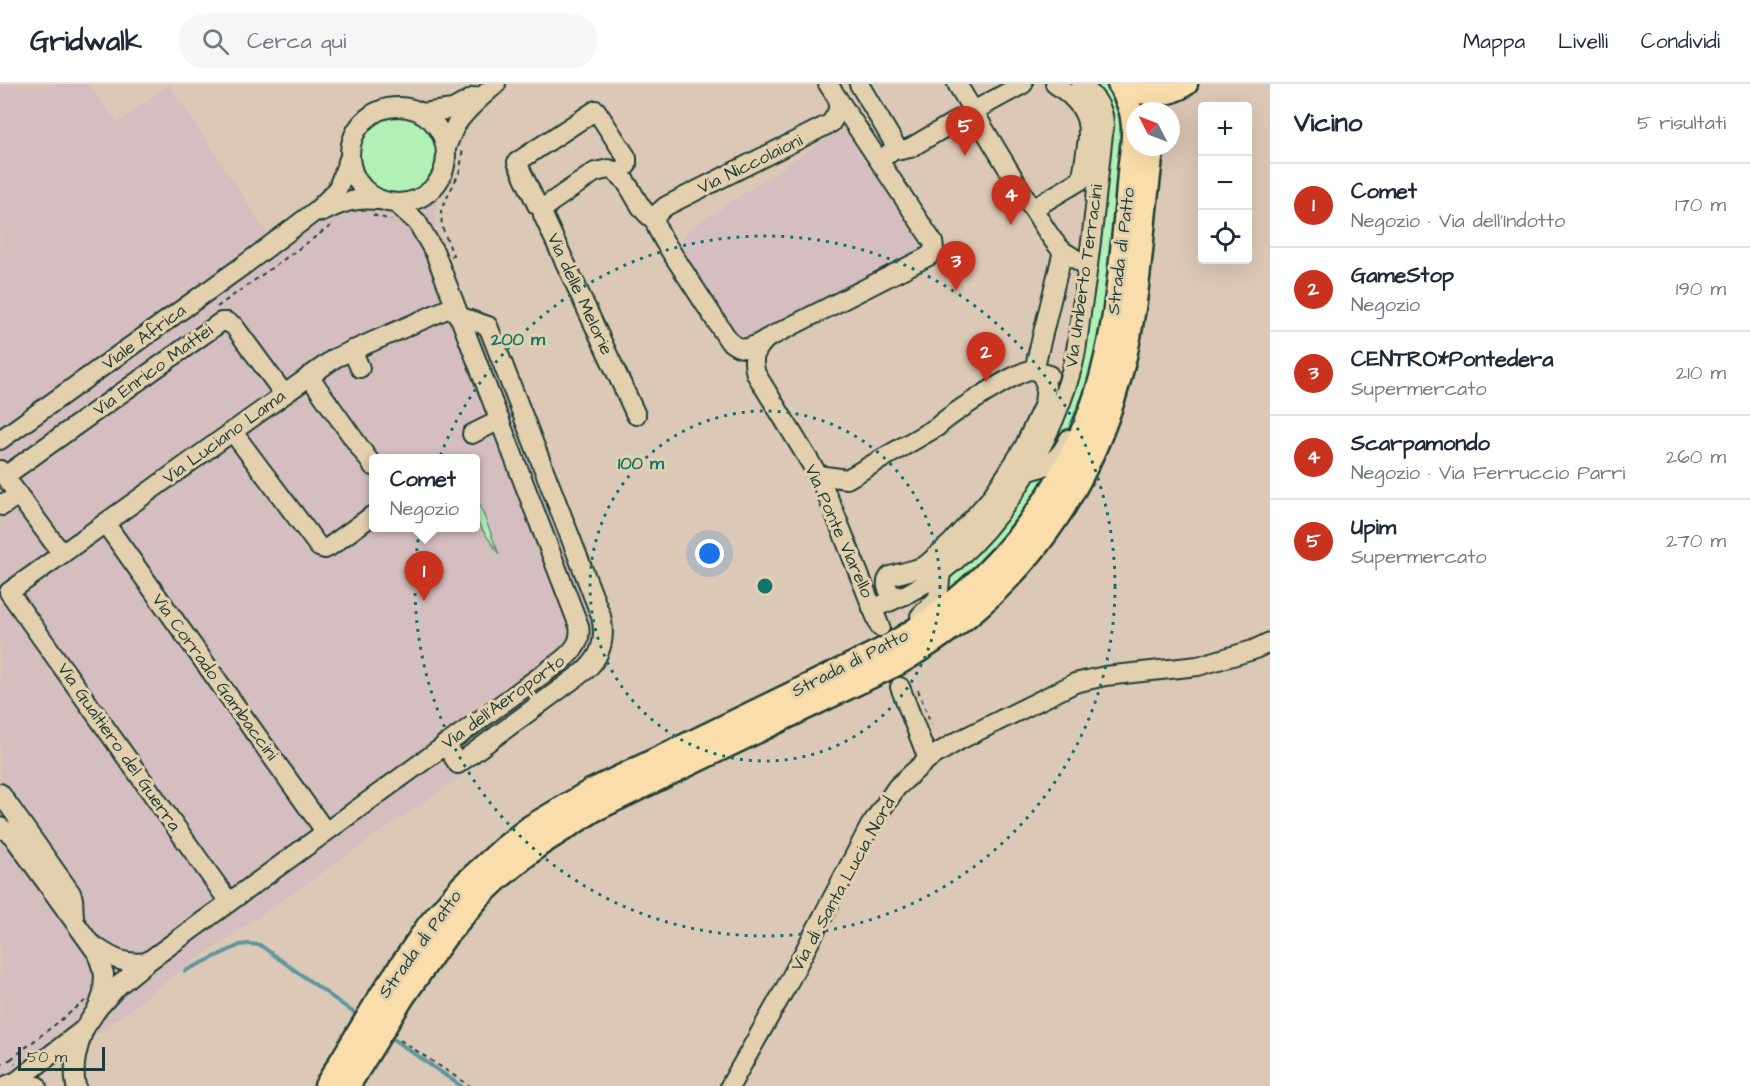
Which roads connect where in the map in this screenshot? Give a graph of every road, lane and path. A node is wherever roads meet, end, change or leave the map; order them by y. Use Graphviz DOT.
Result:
graph roads {
  1 [pos="495,84"];
  2 [pos="828,84"];
  3 [pos="859,84"];
  4 [pos="957,84"];
  5 [pos="1023,84"];
  6 [pos="1055,84"];
  7 [pos="1081,84"];
  8 [pos="1120,84"];
  9 [pos="1182,87"];
  10 [pos="839,102"];
  11 [pos="1172,102"];
  12 [pos="974,110"];
  13 [pos="422,113"];
  14 [pos="455,145"];
  15 [pos="897,148"];
  16 [pos="1152,156"];
  17 [pos="349,159"];
  18 [pos="878,161"];
  19 [pos="618,173"];
  20 [pos="436,184"];
  21 [pos="373,207"];
  22 [pos="1034,208"];
  23 [pos="544,210"];
  24 [pos="395,213"];
  25 [pos="655,220"];
  26 [pos="338,221"];
  27 [pos="288,233"];
  28 [pos="1063,251"];
  29 [pos="436,257"];
  30 [pos="1088,267"];
  31 [pos="456,311"];
  32 [pos="209,313"];
  33 [pos="766,339"];
  34 [pos="352,350"];
  35 [pos="1073,363"];
  36 [pos="360,368"];
  37 [pos="1037,371"];
  38 [pos="309,376"];
  39 [pos="284,394"];
  40 [pos="1094,398"];
  41 [pos="636,415"];
  42 [pos="500,420"];
  43 [pos="232,431"];
  44 [pos="472,434"];
  45 [pos="0,440"];
  46 [pos="369,460"];
  47 [pos="1028,471"];
  48 [pos="3,473"];
  49 [pos="818,475"];
  50 [pos="18,495"];
  51 [pos="0,504"];
  52 [pos="369,518"];
  53 [pos="105,523"];
  54 [pos="62,554"];
  55 [pos="941,572"];
  56 [pos="9,592"];
  57 [pos="905,595"];
  58 [pos="872,608"];
  59 [pos="880,627"];
  60 [pos="906,636"];
  61 [pos="1270,642"];
  62 [pos="561,661"];
  63 [pos="574,680"];
  64 [pos="900,687"];
  65 [pos="445,744"];
  66 [pos="928,759"];
  67 [pos="0,793"];
  68 [pos="0,827"];
  69 [pos="325,831"];
  70 [pos="229,902"];
  71 [pos="74,920"];
  72 [pos="89,942"];
  73 [pos="147,962"];
  74 [pos="93,1003"];
  75 [pos="84,1029"];
  76 [pos="399,1040"];
  77 [pos="11,1059"];
  78 [pos="5,1086"];
  79 [pos="38,1086"];
  80 [pos="76,1086"];
  81 [pos="326,1086"];
  82 [pos="348,1086"];
  83 [pos="470,1086"];
  84 [pos="730,1086"];
  1 -- 13 [label="street, Viale Africa"];
  1 -- 14 [label="street, Viale Africa"];
  2 -- 10 [label="street"];
  3 -- 15 [label="street"];
  4 -- 12 [label="street"];
  5 -- 12 [label="street"];
  6 -- 22 [label="street"];
  7 -- 30 [label="street, Via Umberto Terracini"];
  8 -- 9 [label="main road"];
  8 -- 40 [label="main road, Strada di Patto"];
  9 -- 11 [label="main road"];
  10 -- 18 [label="street"];
  10 -- 25 [label="street, Via Niccolaioni"];
  12 -- 15 [label="street"];
  12 -- 22 [label="street"];
  13 -- 14 [label="street"];
  13 -- 17 [label="street, Viale Africa"];
  14 -- 20 [label="street, Viale Africa"];
  14 -- 29 [label="path"];
  15 -- 18 [label="street"];
  16 -- 82 [label="main road, Strada di Patto"];
  17 -- 21 [label="street"];
  17 -- 27 [label="street, Viale Africa"];
  18 -- 33 [label="street"];
  19 -- 23 [label="street, Via delle Melorie"];
  19 -- 23 [label="street"];
  19 -- 25 [label="street"];
  20 -- 24 [label="street, Viale Africa"];
  20 -- 29 [label="street, Via dell'Aeroporto"];
  21 -- 24 [label="street, Viale Africa"];
  21 -- 24 [label="path"];
  21 -- 27 [label="street, Viale Africa"];
  22 -- 28 [label="street"];
  23 -- 41 [label="street, Via delle Melorie"];
  24 -- 29 [label="street, Via dell'Aeroporto"];
  25 -- 33 [label="street"];
  26 -- 32 [label="path"];
  27 -- 45 [label="street, Viale Africa"];
  28 -- 30 [label="street"];
  28 -- 37 [label="street"];
  29 -- 31 [label="street, Via dell'Aeroporto"];
  30 -- 35 [label="street, Via Umberto Terracini"];
  31 -- 34 [label="street, Via Luciano Lama"];
  31 -- 42 [label="street, Via dell'Aeroporto"];
  31 -- 63 [label="street"];
  33 -- 49 [label="street, Via Ponte Viarello"];
  34 -- 36 [label="street"];
  34 -- 38 [label="street, Via Luciano Lama"];
  35 -- 37 [label="street"];
  35 -- 47 [label="street, Via Umberto Terracini"];
  37 -- 49 [label="street"];
  37 -- 57 [label="street"];
  38 -- 39 [label="street, Via Luciano Lama"];
  38 -- 46 [label="street"];
  39 -- 43 [label="street, Via Luciano Lama"];
  39 -- 48 [label="street, Via Enrico Mattei"];
  40 -- 47 [label="street"];
  40 -- 60 [label="main road, Strada di Patto"];
  42 -- 44 [label="street"];
  42 -- 62 [label="street, Via dell'Aeroporto"];
  43 -- 52 [label="street"];
  43 -- 53 [label="street, Via Luciano Lama"];
  47 -- 55 [label="street, Via Umberto Terracini"];
  48 -- 50 [label="street, Via Enrico Mattei"];
  49 -- 58 [label="street, Via Ponte Viarello"];
  50 -- 51 [label="street"];
  50 -- 54 [label="street, Via Enrico Mattei"];
  53 -- 54 [label="street, Via Luciano Lama"];
  53 -- 69 [label="street, Via Corrado Gambaccini"];
  54 -- 56 [label="street, Via Luciano Lama"];
  55 -- 57 [label="street, Via Umberto Terracini"];
  55 -- 60 [label="street"];
  56 -- 70 [label="street, Via Gualtiero del Guerra"];
  57 -- 58 [label="street, Via Umberto Terracini"];
  58 -- 59 [label="street, Via Ponte Viarello"];
  60 -- 81 [label="main road, Strada di Patto"];
  61 -- 66 [label="street, Via di Santa Lucia Nord"];
  62 -- 63 [label="street"];
  62 -- 65 [label="street, Via dell'Aeroporto"];
  63 -- 65 [label="street"];
  64 -- 66 [label="street"];
  65 -- 69 [label="street, Via dell'Aeroporto"];
  66 -- 84 [label="street, Via di Santa Lucia Nord"];
  67 -- 71 [label="street"];
  68 -- 71 [label="street"];
  69 -- 70 [label="street, Via dell'Aeroporto"];
  70 -- 73 [label="street, Via dell'Aeroporto"];
  71 -- 72 [label="street"];
  72 -- 73 [label="street"];
  72 -- 74 [label="street"];
  73 -- 74 [label="street, Via dell'Aeroporto"];
  74 -- 75 [label="street"];
  74 -- 77 [label="path"];
  75 -- 78 [label="street"];
  75 -- 80 [label="street"];
  76 -- 83 [label="path"];
  78 -- 79 [label="street"];
}
